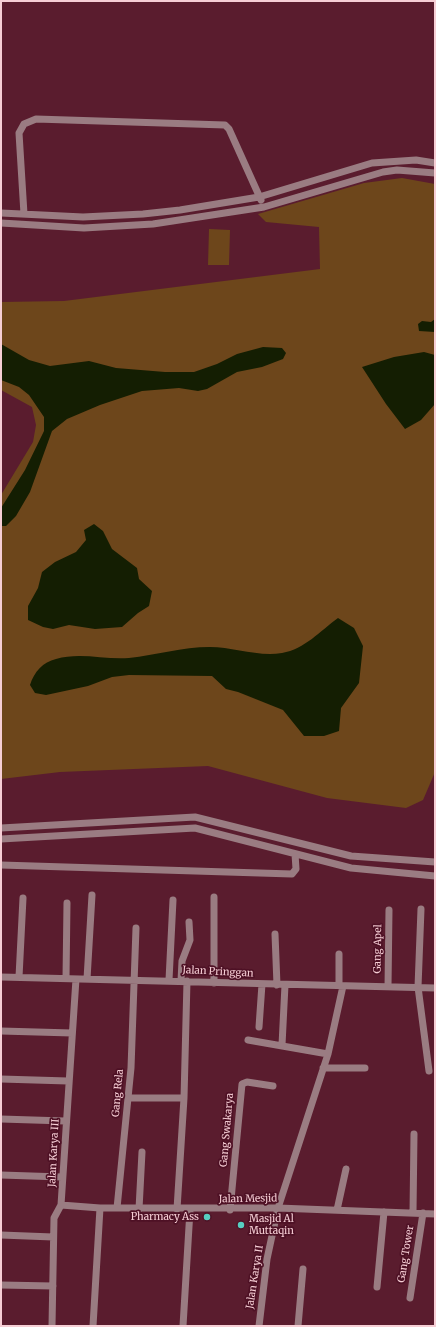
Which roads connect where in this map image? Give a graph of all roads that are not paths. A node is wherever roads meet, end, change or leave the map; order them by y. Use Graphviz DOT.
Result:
graph roads {
  1 [pos="435,163"];
  2 [pos="435,173"];
  3 [pos="259,197"];
  4 [pos="264,207"];
  5 [pos="1,213"];
  6 [pos="24,214"];
  7 [pos="1,223"];
  8 [pos="87,823"];
  9 [pos="1,828"];
  10 [pos="88,833"];
  11 [pos="257,833"];
  12 [pos="1,839"];
  13 [pos="253,844"];
  14 [pos="295,854"];
  15 [pos="435,862"];
  16 [pos="1,865"];
  17 [pos="435,876"];
  18 [pos="92,895"];
  19 [pos="214,897"];
  20 [pos="23,898"];
  21 [pos="173,900"];
  22 [pos="68,904"];
  23 [pos="421,909"];
  24 [pos="389,910"];
  25 [pos="189,922"];
  26 [pos="136,928"];
  27 [pos="275,934"];
  28 [pos="339,954"];
  29 [pos="1,977"];
  30 [pos="19,977"];
  31 [pos="66,978"];
  32 [pos="76,979"];
  33 [pos="87,979"];
  34 [pos="134,980"];
  35 [pos="169,980"];
  36 [pos="184,981"];
  37 [pos="214,983"];
  38 [pos="262,984"];
  39 [pos="277,985"];
  40 [pos="285,985"];
  41 [pos="341,986"];
  42 [pos="388,987"];
  43 [pos="418,987"];
  44 [pos="435,988"];
  45 [pos="259,1027"];
  46 [pos="1,1031"];
  47 [pos="72,1033"];
  48 [pos="248,1040"];
  49 [pos="282,1045"];
  50 [pos="328,1054"];
  51 [pos="323,1068"];
  52 [pos="365,1068"];
  53 [pos="429,1071"];
  54 [pos="1,1079"];
  55 [pos="68,1081"];
  56 [pos="273,1086"];
  57 [pos="128,1098"];
  58 [pos="184,1098"];
  59 [pos="1,1119"];
  60 [pos="65,1121"];
  61 [pos="414,1134"];
  62 [pos="142,1152"];
  63 [pos="346,1169"];
  64 [pos="1,1175"];
  65 [pos="62,1177"];
  66 [pos="61,1205"];
  67 [pos="100,1208"];
  68 [pos="117,1208"];
  69 [pos="278,1208"];
  70 [pos="139,1209"];
  71 [pos="177,1209"];
  72 [pos="190,1210"];
  73 [pos="230,1210"];
  74 [pos="337,1210"];
  75 [pos="384,1212"];
  76 [pos="413,1213"];
  77 [pos="423,1213"];
  78 [pos="435,1214"];
  79 [pos="1,1235"];
  80 [pos="53,1237"];
  81 [pos="303,1269"];
  82 [pos="1,1285"];
  83 [pos="53,1286"];
  84 [pos="377,1287"];
  85 [pos="410,1298"];
  86 [pos="52,1326"];
  87 [pos="93,1326"];
  88 [pos="183,1326"];
  89 [pos="259,1326"];
  90 [pos="298,1326"];
  1 -- 3 [label="street"];
  2 -- 4 [label="street"];
  3 -- 4 [label="street"];
  3 -- 6 [label="street"];
  3 -- 6 [label="street"];
  4 -- 7 [label="street"];
  5 -- 6 [label="street"];
  8 -- 9 [label="street"];
  8 -- 10 [label="street"];
  8 -- 11 [label="street"];
  10 -- 12 [label="street"];
  10 -- 13 [label="street"];
  11 -- 13 [label="street"];
  11 -- 15 [label="street"];
  13 -- 14 [label="street"];
  14 -- 16 [label="street"];
  14 -- 17 [label="street"];
  18 -- 33 [label="street"];
  19 -- 37 [label="street"];
  20 -- 30 [label="street"];
  21 -- 35 [label="street"];
  22 -- 31 [label="street"];
  23 -- 43 [label="street"];
  24 -- 42 [label="street, Gang Apel"];
  25 -- 36 [label="street"];
  26 -- 34 [label="street, Gang Rela"];
  27 -- 39 [label="street"];
  28 -- 41 [label="street, Jalan Karya II"];
  29 -- 30 [label="street, Jalan Pringgan"];
  30 -- 31 [label="street, Jalan Pringgan"];
  31 -- 32 [label="street, Jalan Pringgan"];
  32 -- 33 [label="street, Jalan Pringgan"];
  32 -- 47 [label="street, Jalan Karya III"];
  33 -- 34 [label="street, Jalan Pringgan"];
  34 -- 35 [label="street, Jalan Pringgan"];
  34 -- 57 [label="street, Gang Rela"];
  35 -- 36 [label="street, Jalan Pringgan"];
  36 -- 37 [label="street, Jalan Pringgan"];
  36 -- 58 [label="street"];
  37 -- 38 [label="street, Jalan Pringgan"];
  38 -- 39 [label="street, Jalan Pringgan"];
  38 -- 45 [label="street"];
  39 -- 40 [label="street, Jalan Pringgan"];
  40 -- 41 [label="street, Jalan Pringgan"];
  40 -- 49 [label="street"];
  41 -- 42 [label="street, Jalan Pringgan"];
  41 -- 50 [label="street, Jalan Karya II"];
  42 -- 43 [label="street, Jalan Pringgan"];
  43 -- 44 [label="street, Jalan Pringgan"];
  43 -- 53 [label="street"];
  46 -- 47 [label="street"];
  47 -- 55 [label="street, Jalan Karya III"];
  48 -- 49 [label="street"];
  49 -- 50 [label="street"];
  50 -- 51 [label="street, Jalan Karya II"];
  51 -- 52 [label="street"];
  51 -- 69 [label="street, Jalan Karya II"];
  54 -- 55 [label="street"];
  55 -- 60 [label="street, Jalan Karya III"];
  56 -- 73 [label="street, Gang Swakarya"];
  57 -- 58 [label="street"];
  57 -- 68 [label="street, Gang Rela"];
  58 -- 71 [label="street"];
  59 -- 60 [label="street"];
  60 -- 65 [label="street, Jalan Karya III"];
  61 -- 76 [label="street"];
  62 -- 70 [label="street"];
  63 -- 74 [label="street"];
  64 -- 65 [label="street"];
  65 -- 66 [label="street, Jalan Karya III"];
  66 -- 67 [label="street, Jalan Mesjid"];
  66 -- 80 [label="street, Jalan Karya III"];
  67 -- 68 [label="street, Jalan Mesjid"];
  67 -- 87 [label="street"];
  68 -- 70 [label="street, Jalan Mesjid"];
  69 -- 73 [label="street, Jalan Mesjid"];
  69 -- 74 [label="street, Jalan Mesjid"];
  69 -- 89 [label="street, Jalan Karya II"];
  70 -- 71 [label="street, Jalan Mesjid"];
  71 -- 72 [label="street, Jalan Mesjid"];
  72 -- 73 [label="street, Jalan Mesjid"];
  72 -- 88 [label="street"];
  74 -- 75 [label="street, Jalan Mesjid"];
  75 -- 76 [label="street, Jalan Mesjid"];
  75 -- 84 [label="street"];
  76 -- 77 [label="street, Jalan Mesjid"];
  77 -- 78 [label="street, Jalan Mesjid"];
  77 -- 85 [label="street, Gang Tower"];
  79 -- 80 [label="street"];
  80 -- 83 [label="street, Jalan Karya III"];
  81 -- 90 [label="street"];
  82 -- 83 [label="street"];
  83 -- 86 [label="street, Jalan Karya III"];
}
